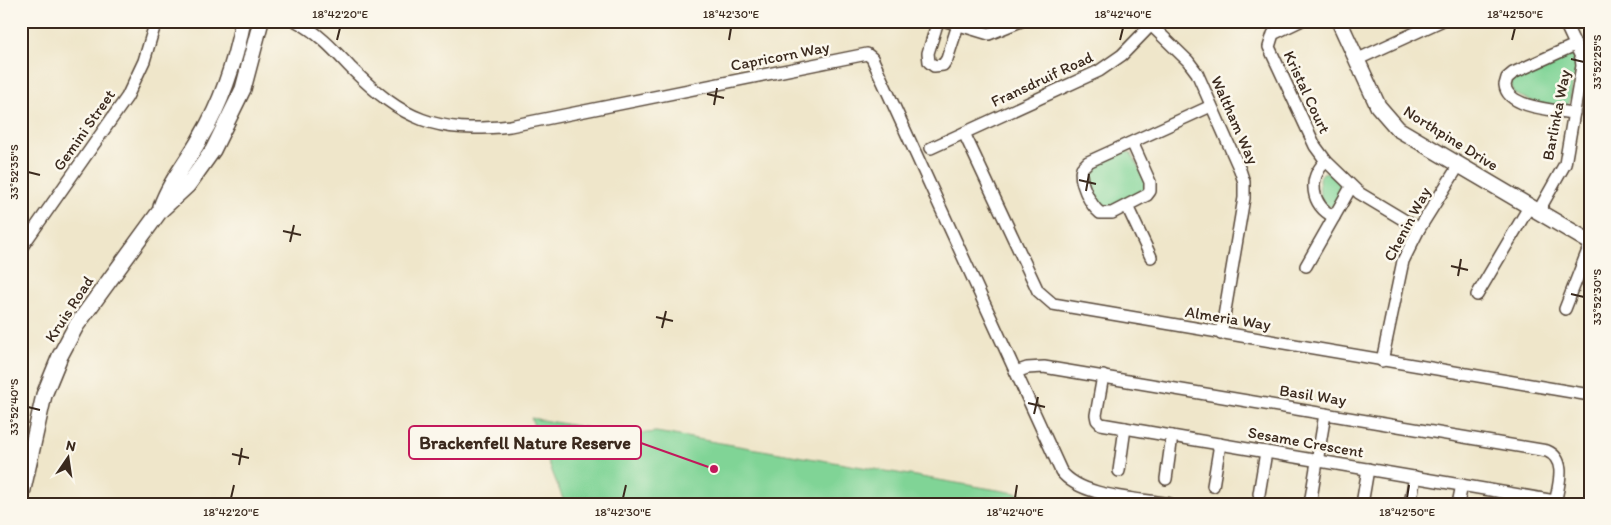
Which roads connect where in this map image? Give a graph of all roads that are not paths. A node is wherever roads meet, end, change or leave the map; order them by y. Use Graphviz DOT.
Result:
graph roads {
  1 [pos="156,21"];
  2 [pos="243,21"];
  3 [pos="261,21"];
  4 [pos="296,21"];
  5 [pos="938,21"];
  6 [pos="946,21"];
  7 [pos="1021,21"];
  8 [pos="1300,21"];
  9 [pos="1339,21"];
  10 [pos="1440,21"];
  11 [pos="1564,21"];
  12 [pos="1153,23"];
  13 [pos="958,25"];
  14 [pos="1575,45"];
  15 [pos="1356,60"];
  16 [pos="1211,106"];
  17 [pos="1574,113"];
  18 [pos="964,133"];
  19 [pos="1132,142"];
  20 [pos="931,148"];
  21 [pos="1326,161"];
  22 [pos="1459,165"];
  23 [pos="1352,187"];
  24 [pos="1127,206"];
  25 [pos="1533,209"];
  26 [pos="160,211"];
  27 [pos="1334,217"];
  28 [pos="1419,229"];
  29 [pos="1590,244"];
  30 [pos="21,248"];
  31 [pos="1151,257"];
  32 [pos="1306,266"];
  33 [pos="1477,295"];
  34 [pos="1564,309"];
  35 [pos="1221,334"];
  36 [pos="1382,361"];
  37 [pos="1016,372"];
  38 [pos="1103,376"];
  39 [pos="1590,395"];
  40 [pos="1325,414"];
  41 [pos="1125,428"];
  42 [pos="1172,436"];
  43 [pos="1220,444"];
  44 [pos="1266,452"];
  45 [pos="1317,460"];
  46 [pos="1368,469"];
  47 [pos="1119,470"];
  48 [pos="1415,477"];
  49 [pos="1166,478"];
  50 [pos="1462,485"];
  51 [pos="1213,486"];
  52 [pos="1259,494"];
  53 [pos="21,498"];
  54 [pos="1507,498"];
  55 [pos="1555,502"];
  56 [pos="1170,504"];
  57 [pos="1310,504"];
  58 [pos="1362,504"];
  59 [pos="1410,504"];
  60 [pos="1458,504"];
  1 -- 30 [label="street, Gemini Street"];
  2 -- 26 [label="street, Kruis Road"];
  3 -- 26 [label="street, Kruis Road"];
  4 -- 37 [label="street, Capricorn Way"];
  5 -- 13 [label="street"];
  6 -- 13 [label="street"];
  7 -- 13 [label="street"];
  8 -- 21 [label="street, Kristal Court"];
  9 -- 15 [label="street, Northpine Drive"];
  10 -- 15 [label="street"];
  11 -- 14 [label="street, Barlinka Way"];
  12 -- 16 [label="street, Waltham Way"];
  12 -- 18 [label="street, Fransdruif Road"];
  14 -- 17 [label="street, Barlinka Way"];
  14 -- 17 [label="street"];
  15 -- 22 [label="street, Northpine Drive"];
  16 -- 19 [label="street"];
  16 -- 35 [label="street, Waltham Way"];
  17 -- 25 [label="street, Barlinka Way"];
  18 -- 20 [label="street, Fransdruif Road"];
  18 -- 35 [label="street, Almeria Way"];
  19 -- 24 [label="street"];
  19 -- 24 [label="street"];
  21 -- 23 [label="street, Kristal Court"];
  21 -- 27 [label="street"];
  22 -- 25 [label="street, Northpine Drive"];
  22 -- 28 [label="street, Chenin Way"];
  23 -- 27 [label="street"];
  23 -- 28 [label="street, Kristal Court"];
  24 -- 31 [label="street"];
  25 -- 29 [label="street, Northpine Drive"];
  25 -- 33 [label="street, Barlinka Way"];
  26 -- 53 [label="street, Kruis Road"];
  27 -- 32 [label="street"];
  28 -- 36 [label="street, Chenin Way"];
  29 -- 34 [label="street"];
  35 -- 36 [label="street, Almeria Way"];
  36 -- 39 [label="street, Almeria Way"];
  37 -- 38 [label="street, Basil Way"];
  37 -- 56 [label="street, Capricorn Way"];
  38 -- 40 [label="street, Basil Way"];
  38 -- 41 [label="street, Sesame Crescent"];
  40 -- 45 [label="street"];
  40 -- 55 [label="street, Basil Way"];
  41 -- 42 [label="street, Sesame Crescent"];
  41 -- 47 [label="street"];
  42 -- 43 [label="street, Sesame Crescent"];
  42 -- 49 [label="street"];
  43 -- 44 [label="street, Sesame Crescent"];
  43 -- 51 [label="street"];
  44 -- 45 [label="street, Sesame Crescent"];
  44 -- 52 [label="street"];
  45 -- 46 [label="street, Sesame Crescent"];
  45 -- 57 [label="street"];
  46 -- 48 [label="street, Sesame Crescent"];
  46 -- 58 [label="street"];
  48 -- 50 [label="street, Sesame Crescent"];
  48 -- 59 [label="street"];
  50 -- 54 [label="street, Sesame Crescent"];
  50 -- 60 [label="street"];
  54 -- 55 [label="street, Sesame Crescent"];
}
